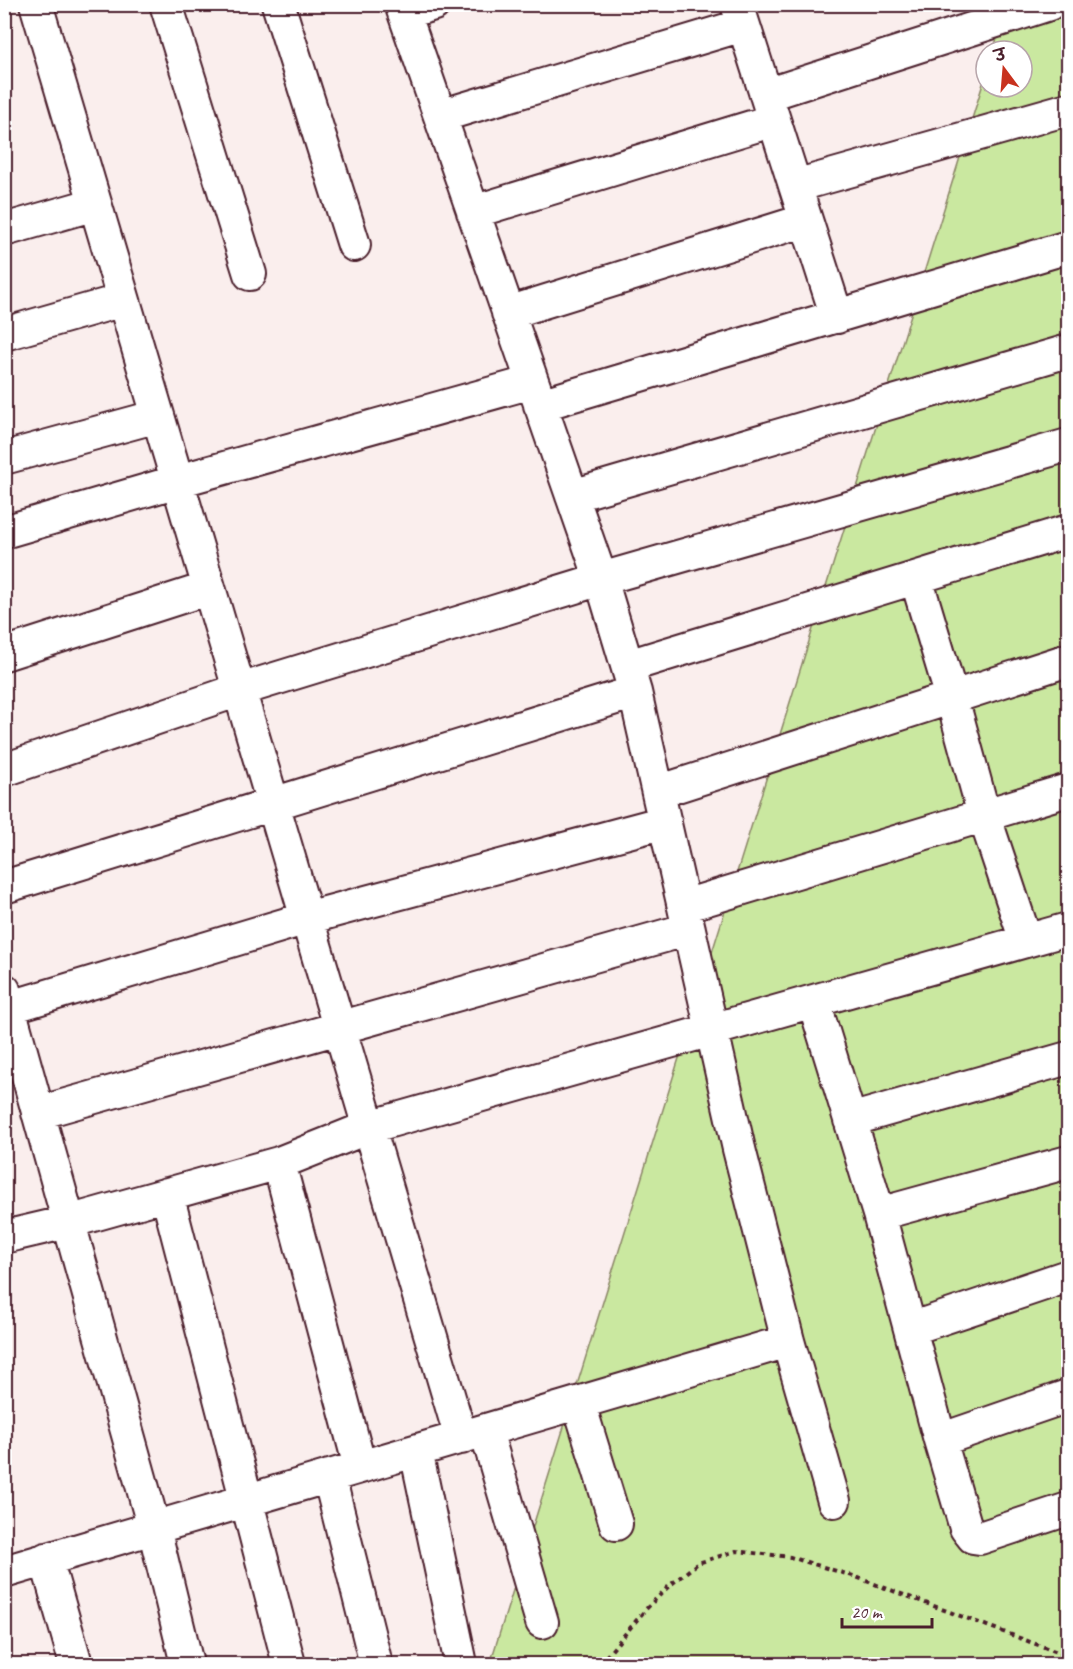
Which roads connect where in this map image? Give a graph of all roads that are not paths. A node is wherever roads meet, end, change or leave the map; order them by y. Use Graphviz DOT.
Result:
graph roads {
  1 [pos="36,4"];
  2 [pos="166,4"];
  3 [pos="278,4"];
  4 [pos="434,4"];
  5 [pos="1049,4"];
  6 [pos="403,9"];
  7 [pos="740,15"];
  8 [pos="770,107"];
  9 [pos="1068,109"];
  10 [pos="440,116"];
  11 [pos="795,186"];
  12 [pos="95,204"];
  13 [pos="473,212"];
  14 [pos="806,220"];
  15 [pos="4,230"];
  16 [pos="354,245"];
  17 [pos="1068,247"];
  18 [pos="250,274"];
  19 [pos="123,300"];
  20 [pos="508,313"];
  21 [pos="837,317"];
  22 [pos="4,334"];
  23 [pos="1068,351"];
  24 [pos="536,393"];
  25 [pos="158,416"];
  26 [pos="1068,445"];
  27 [pos="4,458"];
  28 [pos="178,481"];
  29 [pos="572,496"];
  30 [pos="1068,531"];
  31 [pos="4,532"];
  32 [pos="916,578"];
  33 [pos="601,579"];
  34 [pos="209,588"];
  35 [pos="4,654"];
  36 [pos="1068,660"];
  37 [pos="631,679"];
  38 [pos="239,690"];
  39 [pos="952,698"];
  40 [pos="4,770"];
  41 [pos="1068,790"];
  42 [pos="658,792"];
  43 [pos="273,804"];
  44 [pos="984,815"];
  45 [pos="665,822"];
  46 [pos="4,886"];
  47 [pos="307,918"];
  48 [pos="686,918"];
  49 [pos="1068,929"];
  50 [pos="1026,941"];
  51 [pos="6,1002"];
  52 [pos="814,1002"];
  53 [pos="339,1028"];
  54 [pos="712,1031"];
  55 [pos="1068,1058"];
  56 [pos="38,1113"];
  57 [pos="850,1120"];
  58 [pos="369,1127"];
  59 [pos="1068,1162"];
  60 [pos="279,1163"];
  61 [pos="167,1194"];
  62 [pos="879,1214"];
  63 [pos="68,1222"];
  64 [pos="4,1237"];
  65 [pos="1068,1276"];
  66 [pos="910,1329"];
  67 [pos="788,1341"];
  68 [pos="1068,1395"];
  69 [pos="579,1404"];
  70 [pos="474,1434"];
  71 [pos="940,1440"];
  72 [pos="416,1451"];
  73 [pos="360,1467"];
  74 [pos="329,1476"];
  75 [pos="246,1501"];
  76 [pos="834,1501"];
  77 [pos="1068,1509"];
  78 [pos="616,1524"];
  79 [pos="154,1528"];
  80 [pos="46,1559"];
  81 [pos="4,1572"];
  82 [pos="542,1622"];
  83 [pos="76,1665"];
  84 [pos="187,1665"];
  85 [pos="289,1665"];
  86 [pos="376,1665"];
  87 [pos="461,1665"];
  1 -- 12 [label="street"];
  2 -- 18 [label="street"];
  3 -- 16 [label="street"];
  4 -- 6 [label="street"];
  5 -- 8 [label="street"];
  6 -- 10 [label="street"];
  7 -- 8 [label="street"];
  7 -- 10 [label="street"];
  8 -- 11 [label="street"];
  8 -- 13 [label="street"];
  9 -- 11 [label="street"];
  10 -- 13 [label="street"];
  11 -- 14 [label="street"];
  12 -- 15 [label="street"];
  12 -- 19 [label="street"];
  13 -- 20 [label="street"];
  14 -- 20 [label="street"];
  14 -- 21 [label="street"];
  17 -- 21 [label="street"];
  19 -- 22 [label="street"];
  19 -- 25 [label="street"];
  20 -- 24 [label="street"];
  21 -- 24 [label="street"];
  23 -- 29 [label="street"];
  24 -- 28 [label="street"];
  24 -- 29 [label="street"];
  25 -- 27 [label="street"];
  25 -- 28 [label="street"];
  26 -- 33 [label="street"];
  28 -- 31 [label="street"];
  28 -- 34 [label="street"];
  29 -- 33 [label="street"];
  30 -- 32 [label="street"];
  32 -- 37 [label="street"];
  32 -- 39 [label="street"];
  33 -- 37 [label="street"];
  33 -- 38 [label="street"];
  34 -- 35 [label="street"];
  34 -- 38 [label="street"];
  36 -- 39 [label="street"];
  37 -- 42 [label="street"];
  37 -- 43 [label="street"];
  38 -- 40 [label="street"];
  38 -- 43 [label="street"];
  39 -- 42 [label="street"];
  39 -- 44 [label="street"];
  41 -- 44 [label="street"];
  42 -- 45 [label="street"];
  43 -- 46 [label="street"];
  43 -- 47 [label="street"];
  44 -- 48 [label="street"];
  44 -- 50 [label="street"];
  45 -- 47 [label="street"];
  45 -- 48 [label="street"];
  47 -- 51 [label="street"];
  47 -- 53 [label="street"];
  48 -- 53 [label="street"];
  48 -- 54 [label="street"];
  49 -- 50 [label="street"];
  50 -- 52 [label="street"];
  51 -- 56 [label="street"];
  52 -- 54 [label="street"];
  52 -- 57 [label="street"];
  53 -- 56 [label="street"];
  53 -- 58 [label="street"];
  54 -- 58 [label="street"];
  54 -- 67 [label="street"];
  55 -- 57 [label="street"];
  56 -- 63 [label="street"];
  57 -- 62 [label="street"];
  58 -- 60 [label="street"];
  58 -- 70 [label="street"];
  59 -- 62 [label="street"];
  60 -- 61 [label="street"];
  60 -- 73 [label="street"];
  61 -- 63 [label="street"];
  61 -- 75 [label="street"];
  62 -- 66 [label="street"];
  63 -- 64 [label="street"];
  63 -- 79 [label="street"];
  65 -- 66 [label="street"];
  66 -- 71 [label="street"];
  67 -- 69 [label="street"];
  67 -- 76 [label="street"];
  68 -- 71 [label="street"];
  69 -- 70 [label="street"];
  69 -- 78 [label="street"];
  70 -- 72 [label="street"];
  70 -- 82 [label="street"];
  71 -- 77 [label="street"];
  72 -- 73 [label="street"];
  72 -- 87 [label="street"];
  73 -- 74 [label="street"];
  74 -- 75 [label="street"];
  74 -- 86 [label="street"];
  75 -- 79 [label="street"];
  75 -- 85 [label="street"];
  79 -- 80 [label="street"];
  79 -- 84 [label="street"];
  80 -- 81 [label="street"];
  80 -- 83 [label="street"];
}
